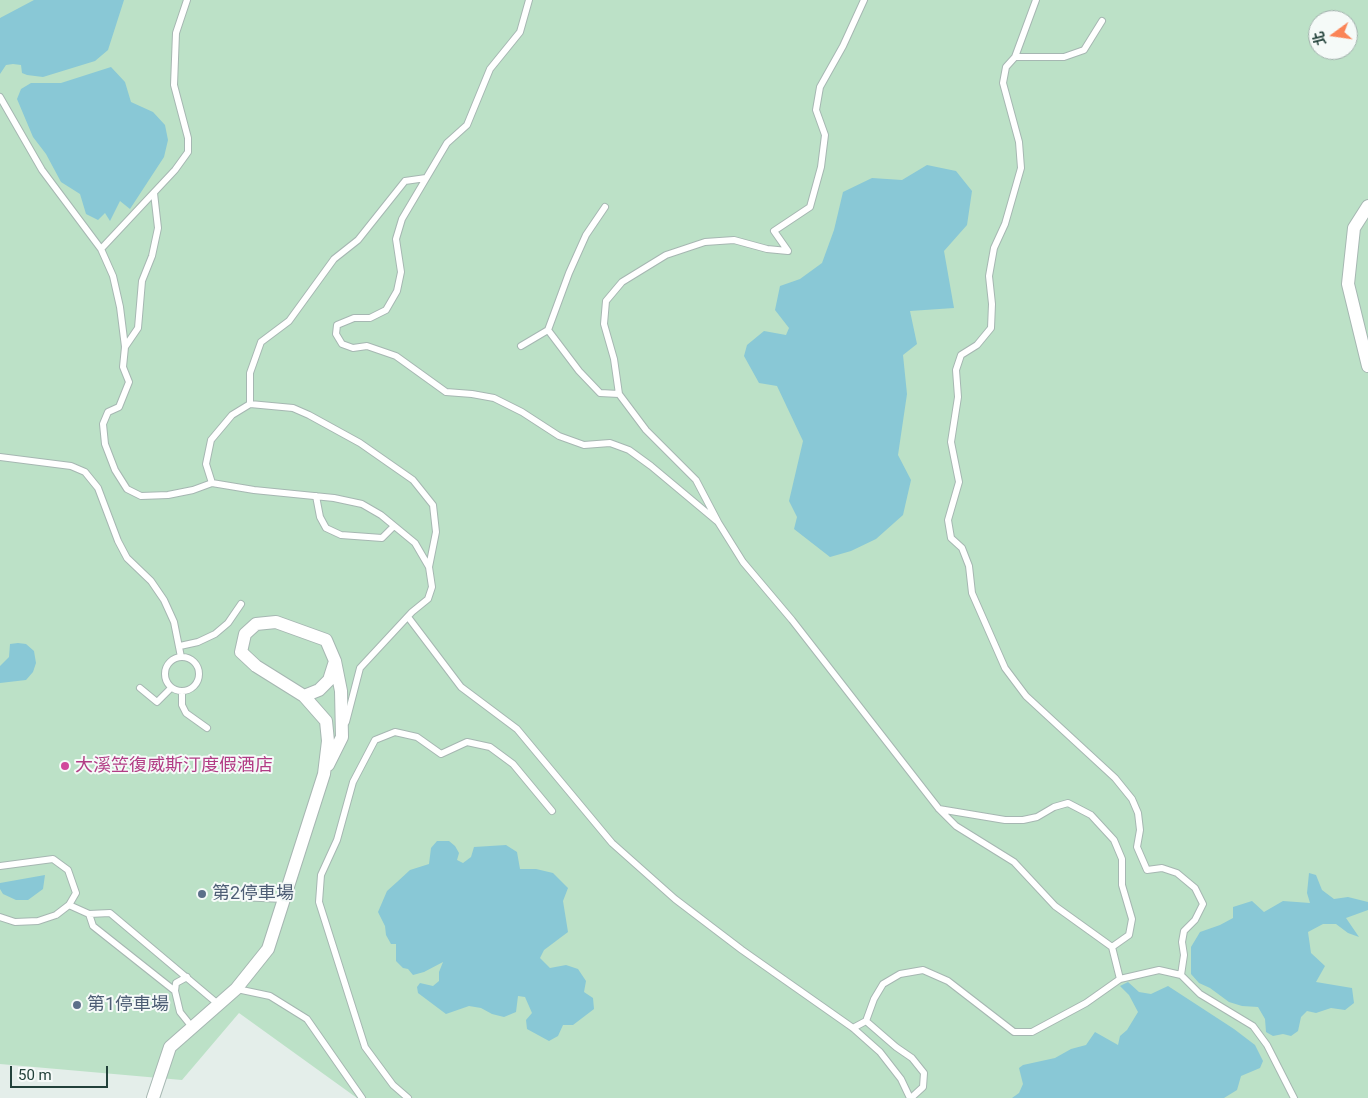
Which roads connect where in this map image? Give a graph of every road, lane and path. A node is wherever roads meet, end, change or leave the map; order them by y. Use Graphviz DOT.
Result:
graph roads {
  1 [pos="187,0"];
  2 [pos="529,0"];
  3 [pos="864,0"];
  4 [pos="1036,0"];
  5 [pos="1102,21"];
  6 [pos="1015,57"];
  7 [pos="0,97"];
  8 [pos="426,178"];
  9 [pos="154,192"];
  10 [pos="1368,206"];
  11 [pos="606,207"];
  12 [pos="102,249"];
  13 [pos="548,330"];
  14 [pos="521,346"];
  15 [pos="125,347"];
  16 [pos="1368,366"];
  17 [pos="619,394"];
  18 [pos="250,404"];
  19 [pos="0,457"];
  20 [pos="212,483"];
  21 [pos="316,496"];
  22 [pos="718,522"];
  23 [pos="394,526"];
  24 [pos="429,566"];
  25 [pos="241,604"];
  26 [pos="408,618"];
  27 [pos="180,646"];
  28 [pos="181,657"];
  29 [pos="335,661"];
  30 [pos="140,688"];
  31 [pos="171,688"];
  32 [pos="182,691"];
  33 [pos="304,696"];
  34 [pos="207,728"];
  35 [pos="342,737"];
  36 [pos="324,774"];
  37 [pos="939,809"];
  38 [pos="552,811"];
  39 [pos="0,866"];
  40 [pos="239,898"];
  41 [pos="284,899"];
  42 [pos="69,905"];
  43 [pos="90,914"];
  44 [pos="0,917"];
  45 [pos="1112,946"];
  46 [pos="1181,975"];
  47 [pos="187,977"];
  48 [pos="1120,979"];
  49 [pos="236,989"];
  50 [pos="175,991"];
  51 [pos="218,1004"];
  52 [pos="866,1020"];
  53 [pos="192,1027"];
  54 [pos="853,1028"];
  55 [pos="153,1098"];
  56 [pos="362,1098"];
  57 [pos="408,1098"];
  58 [pos="911,1098"];
  59 [pos="1294,1098"];
  1 -- 9 [label="lane"];
  2 -- 8 [label="lane"];
  3 -- 17 [label="lane"];
  4 -- 6 [label="lane"];
  5 -- 6 [label="lane"];
  6 -- 46 [label="lane"];
  7 -- 12 [label="lane"];
  8 -- 18 [label="lane"];
  8 -- 22 [label="lane"];
  9 -- 12 [label="lane"];
  9 -- 15 [label="lane"];
  10 -- 16 [label="street"];
  11 -- 13 [label="lane"];
  12 -- 15 [label="lane"];
  13 -- 14 [label="lane"];
  13 -- 17 [label="lane"];
  15 -- 20 [label="lane"];
  17 -- 22 [label="lane"];
  18 -- 20 [label="lane"];
  18 -- 24 [label="lane"];
  19 -- 27 [label="lane"];
  20 -- 21 [label="lane"];
  21 -- 23 [label="lane"];
  21 -- 23 [label="lane"];
  22 -- 37 [label="lane"];
  23 -- 24 [label="lane"];
  24 -- 26 [label="lane"];
  25 -- 27 [label="lane"];
  26 -- 35 [label="lane"];
  26 -- 54 [label="lane"];
  27 -- 28 [label="lane"];
  28 -- 31 [label="lane"];
  28 -- 32 [label="lane"];
  29 -- 33 [label="street"];
  29 -- 33 [label="street"];
  29 -- 35 [label="street"];
  30 -- 31 [label="lane"];
  31 -- 32 [label="lane"];
  32 -- 34 [label="lane"];
  33 -- 36 [label="street"];
  35 -- 36 [label="street"];
  36 -- 41 [label="street"];
  37 -- 45 [label="lane"];
  37 -- 45 [label="lane"];
  38 -- 57 [label="lane"];
  39 -- 42 [label="lane"];
  40 -- 41 [label="lane"];
  41 -- 49 [label="street"];
  42 -- 43 [label="lane"];
  42 -- 44 [label="lane"];
  43 -- 47 [label="lane"];
  43 -- 50 [label="lane"];
  45 -- 48 [label="lane"];
  46 -- 48 [label="lane"];
  46 -- 59 [label="lane"];
  47 -- 50 [label="lane"];
  47 -- 51 [label="lane"];
  48 -- 52 [label="lane"];
  49 -- 51 [label="street"];
  49 -- 56 [label="lane"];
  50 -- 53 [label="lane"];
  51 -- 53 [label="street"];
  52 -- 54 [label="lane"];
  52 -- 58 [label="lane"];
  53 -- 55 [label="street"];
  54 -- 58 [label="lane"];
}
